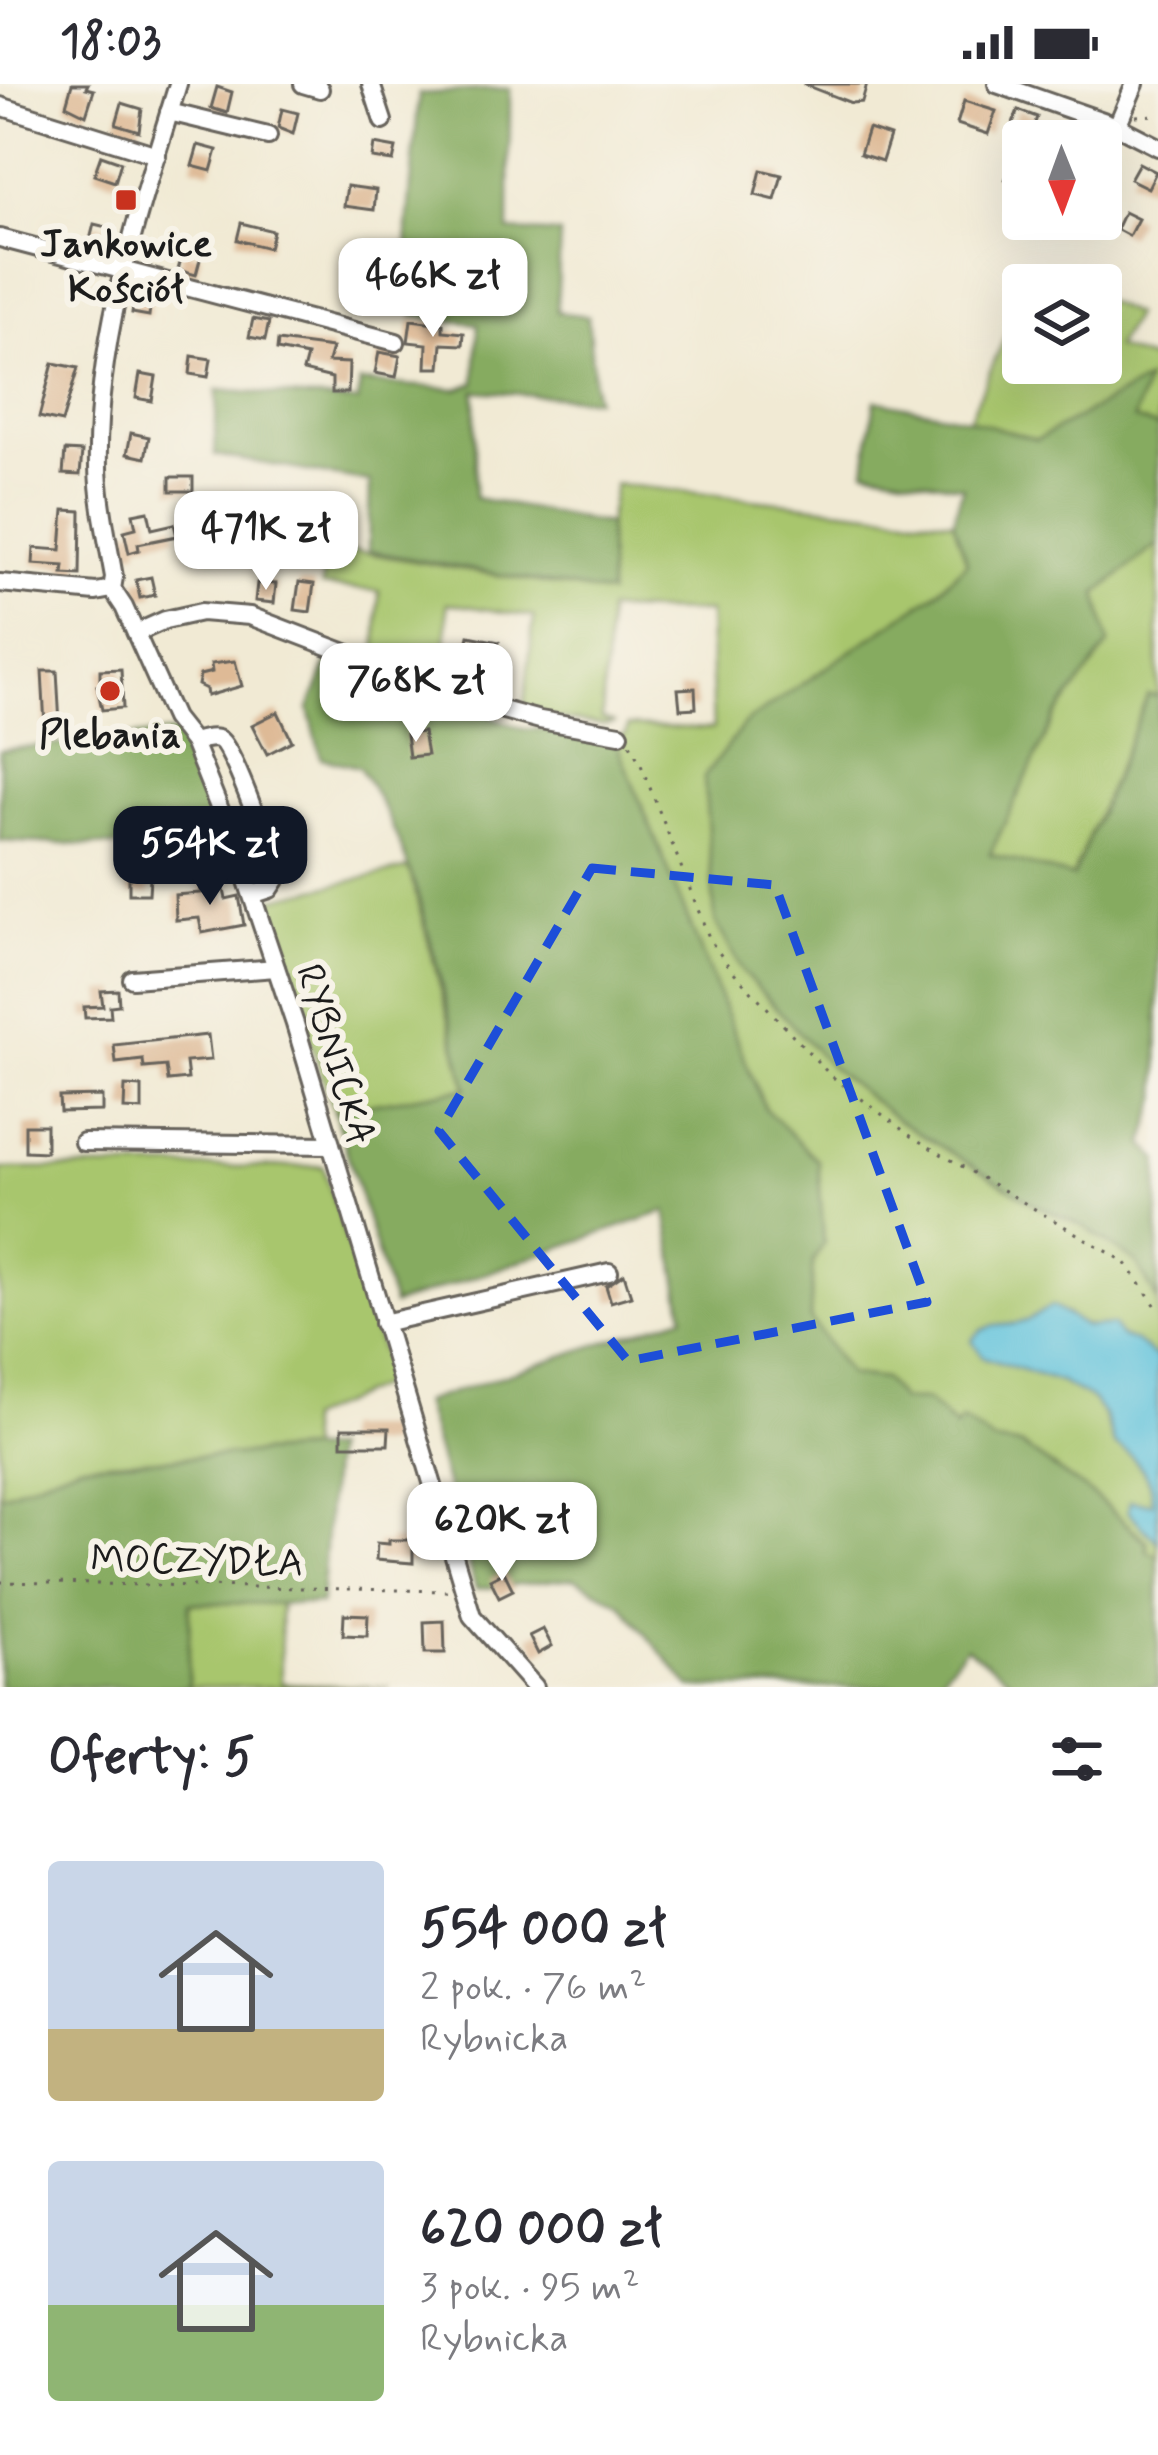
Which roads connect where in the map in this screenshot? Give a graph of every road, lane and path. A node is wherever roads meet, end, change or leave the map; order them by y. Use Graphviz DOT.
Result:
graph roads {
  1 [pos="178,84"];
  2 [pos="371,84"];
  3 [pos="997,84"];
  4 [pos="1135,84"];
  5 [pos="0,106"];
  6 [pos="169,112"];
  7 [pos="1158,116"];
  8 [pos="1116,120"];
  9 [pos="1119,120"];
  10 [pos="383,121"];
  11 [pos="1122,121"];
  12 [pos="1122,123"];
  13 [pos="268,136"];
  14 [pos="1158,147"];
  15 [pos="158,155"];
  16 [pos="0,238"];
  17 [pos="122,271"];
  18 [pos="396,342"];
  19 [pos="0,583"];
  20 [pos="112,589"];
  21 [pos="136,634"];
  22 [pos="620,734"];
  23 [pos="193,742"];
  24 [pos="252,895"];
  25 [pos="276,968"];
  26 [pos="132,979"];
  27 [pos="83,1142"];
  28 [pos="331,1145"];
  29 [pos="609,1271"];
  30 [pos="1158,1309"];
  31 [pos="383,1324"];
  32 [pos="0,1582"];
  33 [pos="464,1591"];
  34 [pos="535,1687"];
  1 -- 6 [label="street, RYBNICKA"];
  2 -- 10 [label="street"];
  3 -- 8 [label="street"];
  4 -- 9 [label="street"];
  5 -- 15 [label="street"];
  6 -- 13 [label="street"];
  6 -- 15 [label="street, RYBNICKA"];
  7 -- 11 [label="path"];
  12 -- 14 [label="street"];
  15 -- 17 [label="street, RYBNICKA"];
  16 -- 17 [label="street"];
  17 -- 18 [label="street"];
  17 -- 20 [label="street, RYBNICKA"];
  19 -- 20 [label="street"];
  20 -- 21 [label="street, RYBNICKA"];
  21 -- 22 [label="street"];
  21 -- 23 [label="street, RYBNICKA"];
  22 -- 30 [label="path"];
  23 -- 24 [label="street, RYBNICKA"];
  23 -- 24 [label="street"];
  24 -- 25 [label="street, RYBNICKA"];
  25 -- 26 [label="street"];
  25 -- 28 [label="street, RYBNICKA"];
  27 -- 28 [label="street"];
  28 -- 31 [label="street, RYBNICKA"];
  29 -- 31 [label="street"];
  31 -- 33 [label="street, RYBNICKA"];
  32 -- 33 [label="path, MOCZYDŁA"];
  33 -- 34 [label="street, RYBNICKA"];
}
